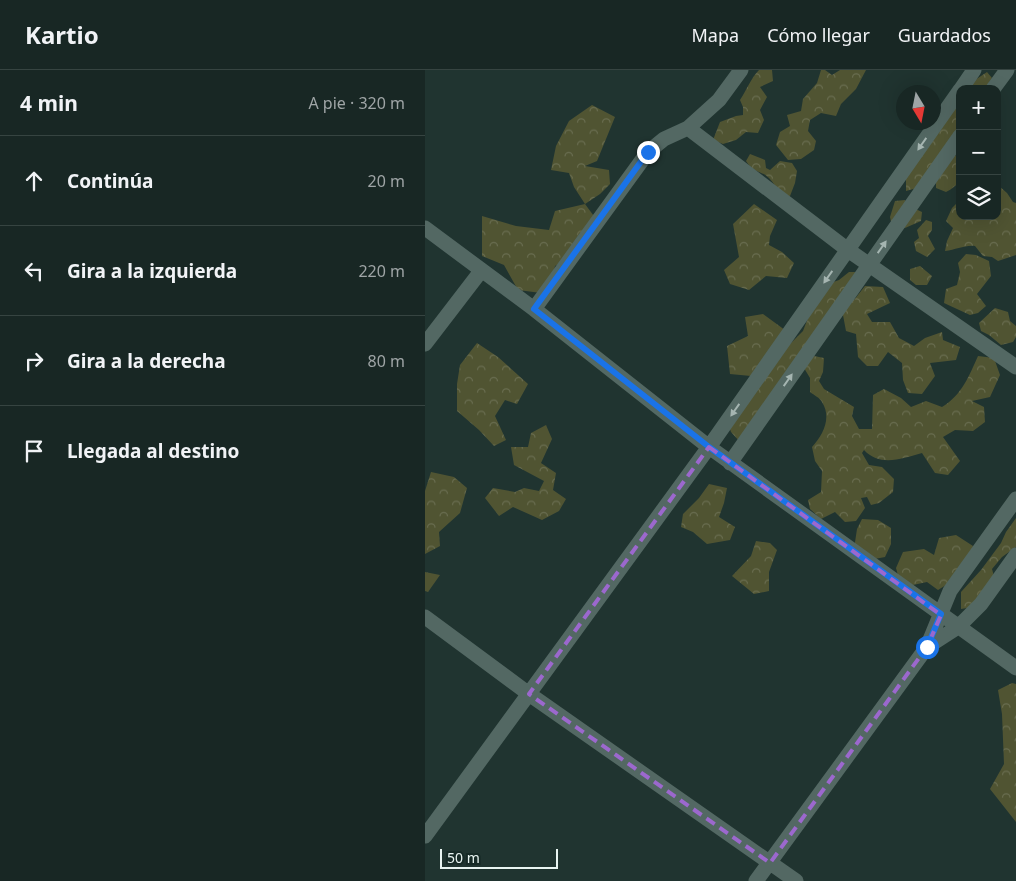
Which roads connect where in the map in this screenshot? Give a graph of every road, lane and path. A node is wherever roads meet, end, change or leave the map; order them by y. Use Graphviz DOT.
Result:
graph roads {
  1 [pos="741,70"];
  2 [pos="974,70"];
  3 [pos="1007,70"];
  4 [pos="1011,70"];
  5 [pos="1016,73"];
  6 [pos="964,85"];
  7 [pos="996,85"];
  8 [pos="956,96"];
  9 [pos="688,128"];
  10 [pos="956,142"];
  11 [pos="425,228"];
  12 [pos="848,250"];
  13 [pos="870,264"];
  14 [pos="481,271"];
  15 [pos="534,309"];
  16 [pos="425,344"];
  17 [pos="1016,367"];
  18 [pos="709,447"];
  19 [pos="730,463"];
  20 [pos="1016,499"];
  21 [pos="1016,555"];
  22 [pos="941,614"];
  23 [pos="425,617"];
  24 [pos="959,627"];
  25 [pos="927,647"];
  26 [pos="1016,668"];
  27 [pos="529,694"];
  28 [pos="425,836"];
  29 [pos="770,863"];
  30 [pos="756,881"];
  31 [pos="796,881"];
  1 -- 9 [label="street"];
  2 -- 6 [label="street"];
  3 -- 7 [label="street"];
  4 -- 5 [label="street"];
  8 -- 12 [label="street, one-way"];
  9 -- 12 [label="street"];
  9 -- 15 [label="street"];
  13 -- 10 [label="street, one-way"];
  11 -- 14 [label="street"];
  12 -- 13 [label="street"];
  12 -- 18 [label="street, one-way"];
  13 -- 17 [label="street"];
  19 -- 13 [label="street, one-way"];
  14 -- 15 [label="street"];
  14 -- 16 [label="street"];
  15 -- 18 [label="street"];
  18 -- 19 [label="street"];
  18 -- 27 [label="street"];
  19 -- 22 [label="street"];
  20 -- 22 [label="street"];
  21 -- 24 [label="street"];
  22 -- 24 [label="street"];
  22 -- 25 [label="street"];
  23 -- 27 [label="street"];
  24 -- 25 [label="street"];
  24 -- 26 [label="street"];
  25 -- 29 [label="street"];
  27 -- 28 [label="street"];
  27 -- 29 [label="street"];
  29 -- 30 [label="street"];
  29 -- 31 [label="street"];
}
